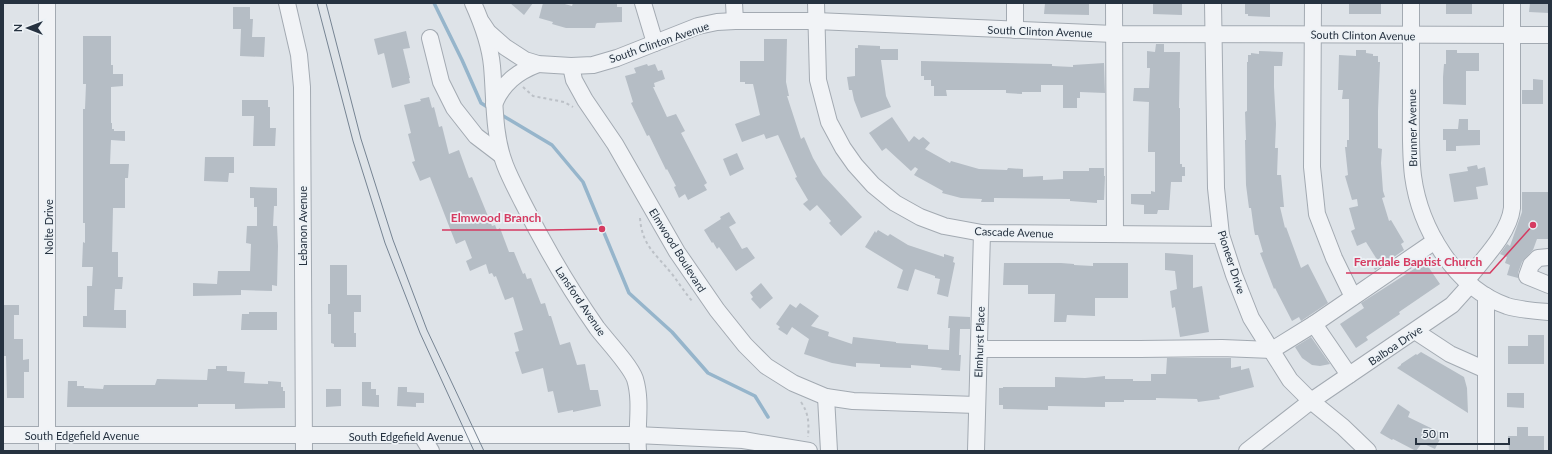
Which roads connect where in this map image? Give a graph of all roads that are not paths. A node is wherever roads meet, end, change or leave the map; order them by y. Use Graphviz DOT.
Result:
graph roads {
  1 [pos="47,3"];
  2 [pos="287,3"];
  3 [pos="473,3"];
  4 [pos="642,3"];
  5 [pos="734,3"];
  6 [pos="816,3"];
  7 [pos="1015,3"];
  8 [pos="1114,3"];
  9 [pos="1213,3"];
  10 [pos="1313,3"];
  11 [pos="1412,3"];
  12 [pos="1512,3"];
  13 [pos="735,21"];
  14 [pos="816,22"];
  15 [pos="482,23"];
  16 [pos="1015,30"];
  17 [pos="1114,34"];
  18 [pos="1312,34"];
  19 [pos="1214,35"];
  20 [pos="1411,35"];
  21 [pos="1512,35"];
  22 [pos="1549,35"];
  23 [pos="430,38"];
  24 [pos="655,44"];
  25 [pos="538,64"];
  26 [pos="571,66"];
  27 [pos="494,104"];
  28 [pos="501,155"];
  29 [pos="982,233"];
  30 [pos="1115,234"];
  31 [pos="1221,235"];
  32 [pos="1436,241"];
  33 [pos="1549,257"];
  34 [pos="1468,283"];
  35 [pos="1549,285"];
  36 [pos="1486,296"];
  37 [pos="1353,297"];
  38 [pos="1549,312"];
  39 [pos="1314,324"];
  40 [pos="1415,331"];
  41 [pos="979,349"];
  42 [pos="1272,350"];
  43 [pos="1486,370"];
  44 [pos="1349,375"];
  45 [pos="826,397"];
  46 [pos="1311,401"];
  47 [pos="977,405"];
  48 [pos="3,435"];
  49 [pos="48,435"];
  50 [pos="422,436"];
  51 [pos="304,443"];
  52 [pos="637,443"];
  53 [pos="47,451"];
  54 [pos="431,451"];
  55 [pos="809,451"];
  56 [pos="829,451"];
  57 [pos="976,451"];
  58 [pos="1247,451"];
  59 [pos="1368,451"];
  60 [pos="1486,451"];
  1 -- 49 [label="street, Nolte Drive"];
  2 -- 51 [label="street, Lebanon Avenue"];
  3 -- 15 [label="street"];
  4 -- 24 [label="street"];
  5 -- 13 [label="street"];
  6 -- 14 [label="street, Cascade Avenue"];
  7 -- 16 [label="street"];
  8 -- 17 [label="street"];
  9 -- 19 [label="street, Pioneer Drive"];
  10 -- 18 [label="street"];
  11 -- 20 [label="street, Brunner Avenue"];
  12 -- 21 [label="street, Balboa Drive"];
  13 -- 14 [label="street, South Clinton Avenue"];
  13 -- 24 [label="street, South Clinton Avenue"];
  14 -- 16 [label="street, South Clinton Avenue"];
  14 -- 29 [label="street, Cascade Avenue"];
  15 -- 25 [label="street"];
  15 -- 27 [label="street"];
  16 -- 17 [label="street, South Clinton Avenue"];
  17 -- 19 [label="street, South Clinton Avenue"];
  17 -- 30 [label="street"];
  18 -- 19 [label="street, South Clinton Avenue"];
  18 -- 20 [label="street, South Clinton Avenue"];
  18 -- 37 [label="street"];
  19 -- 31 [label="street, Pioneer Drive"];
  20 -- 21 [label="street, South Clinton Avenue"];
  20 -- 32 [label="street, Brunner Avenue"];
  21 -- 22 [label="street, South Clinton Avenue"];
  21 -- 34 [label="street, Balboa Drive"];
  23 -- 28 [label="street"];
  24 -- 26 [label="street, South Clinton Avenue"];
  25 -- 26 [label="street, South Clinton Avenue"];
  25 -- 27 [label="street"];
  26 -- 45 [label="street, Elmwood Boulevard"];
  27 -- 28 [label="street, Lansford Avenue"];
  28 -- 52 [label="street, Lansford Avenue"];
  29 -- 30 [label="street, Cascade Avenue"];
  29 -- 41 [label="street, Elmhurst Place"];
  30 -- 31 [label="street, Cascade Avenue"];
  31 -- 42 [label="street, Pioneer Drive"];
  32 -- 34 [label="street, Brunner Avenue"];
  32 -- 37 [label="street"];
  33 -- 35 [label="street"];
  34 -- 36 [label="street"];
  34 -- 40 [label="street, Balboa Drive"];
  36 -- 38 [label="street"];
  36 -- 43 [label="street"];
  37 -- 39 [label="street"];
  39 -- 42 [label="street"];
  39 -- 44 [label="street"];
  40 -- 43 [label="street"];
  40 -- 44 [label="street, Balboa Drive"];
  41 -- 42 [label="street"];
  41 -- 47 [label="street, Elmhurst Place"];
  42 -- 46 [label="street, Pioneer Drive"];
  43 -- 60 [label="street"];
  44 -- 46 [label="street, Balboa Drive"];
  45 -- 47 [label="street, Elmwood Boulevard"];
  45 -- 56 [label="street"];
  46 -- 58 [label="street, Balboa Drive"];
  46 -- 59 [label="street, Pioneer Drive"];
  47 -- 57 [label="street, Elmhurst Place"];
  48 -- 49 [label="street, South Edgefield Avenue"];
  49 -- 51 [label="street, South Edgefield Avenue"];
  49 -- 53 [label="street, Nolte Drive"];
  50 -- 51 [label="street, South Edgefield Avenue"];
  50 -- 52 [label="street, South Edgefield Avenue"];
  50 -- 54 [label="street"];
  52 -- 55 [label="street, South Edgefield Avenue"];
}
